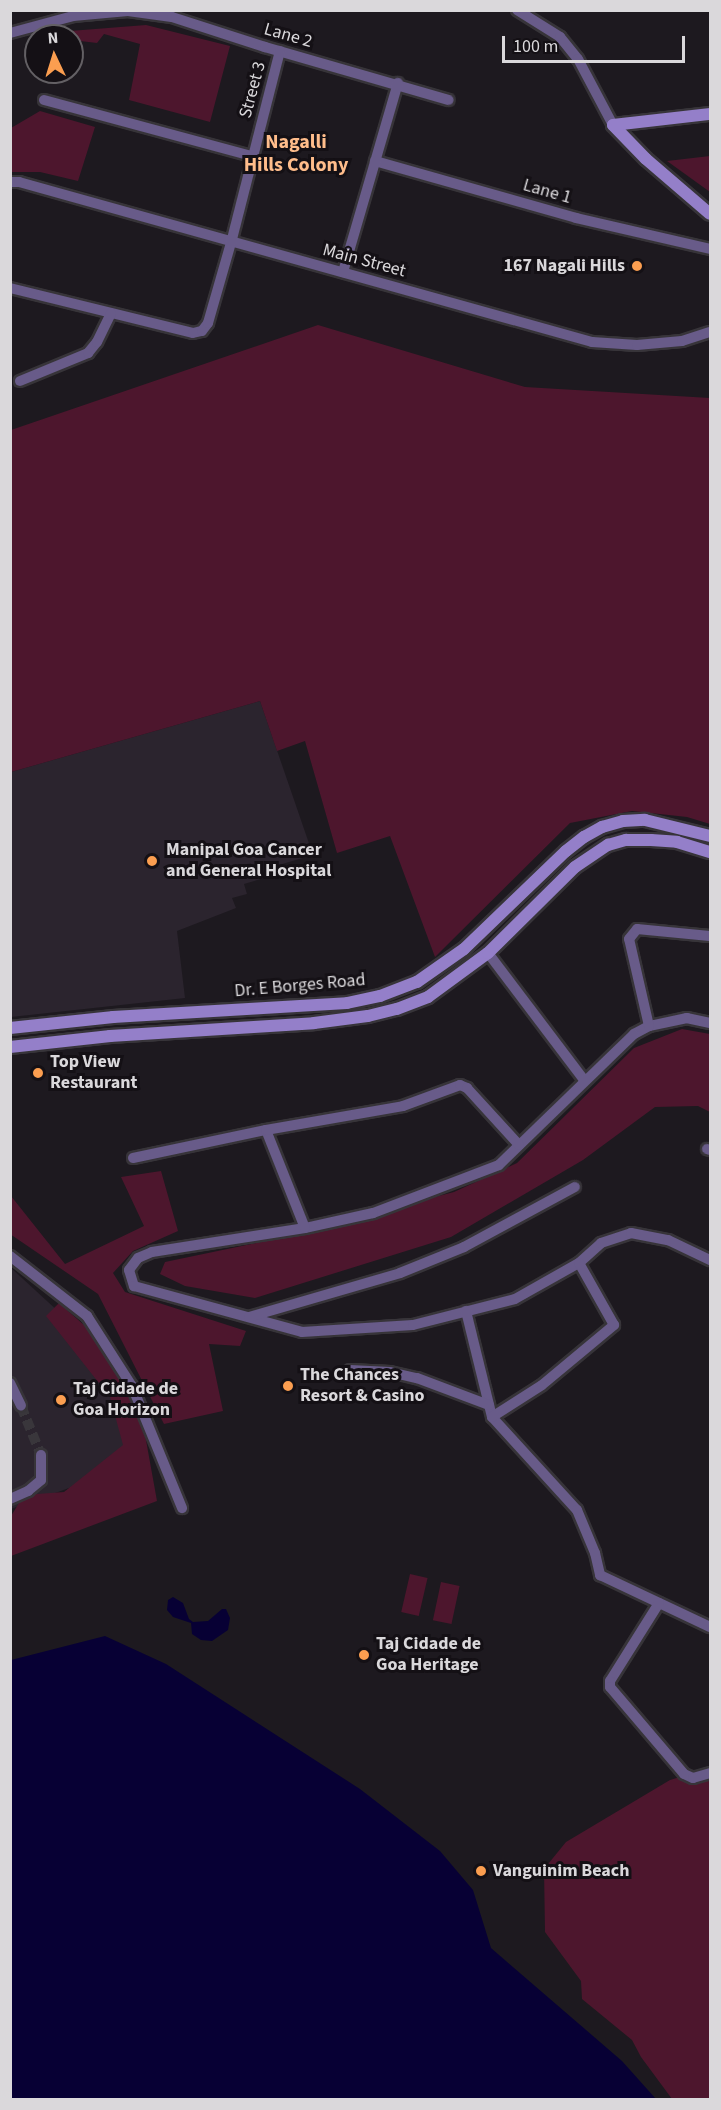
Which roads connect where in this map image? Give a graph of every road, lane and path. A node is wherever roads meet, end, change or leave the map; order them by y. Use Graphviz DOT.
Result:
graph roads {
  1 [pos="517,10"];
  2 [pos="10,33"];
  3 [pos="280,51"];
  4 [pos="398,83"];
  5 [pos="44,100"];
  6 [pos="449,100"];
  7 [pos="711,114"];
  8 [pos="613,125"];
  9 [pos="252,156"];
  10 [pos="375,161"];
  11 [pos="10,182"];
  12 [pos="711,214"];
  13 [pos="231,243"];
  14 [pos="711,249"];
  15 [pos="343,272"];
  16 [pos="10,288"];
  17 [pos="111,313"];
  18 [pos="711,332"];
  19 [pos="20,381"];
  20 [pos="711,836"];
  21 [pos="711,852"];
  22 [pos="711,936"];
  23 [pos="488,953"];
  24 [pos="711,1023"];
  25 [pos="649,1026"];
  26 [pos="10,1028"];
  27 [pos="10,1047"];
  28 [pos="584,1080"];
  29 [pos="266,1130"];
  30 [pos="519,1145"];
  31 [pos="133,1158"];
  32 [pos="576,1187"];
  33 [pos="305,1228"];
  34 [pos="10,1256"];
  35 [pos="711,1260"];
  36 [pos="579,1263"];
  37 [pos="466,1311"];
  38 [pos="248,1317"];
  39 [pos="350,1370"];
  40 [pos="10,1383"];
  41 [pos="489,1405"];
  42 [pos="21,1406"];
  43 [pos="492,1417"];
  44 [pos="41,1455"];
  45 [pos="10,1499"];
  46 [pos="182,1508"];
  47 [pos="659,1603"];
  48 [pos="711,1627"];
  49 [pos="711,1773"];
  1 -- 8 [label="street"];
  2 -- 3 [label="street, Lane 2"];
  3 -- 4 [label="street, Lane 2"];
  3 -- 9 [label="street, Street 3"];
  4 -- 6 [label="street, Lane 2"];
  4 -- 10 [label="street"];
  5 -- 9 [label="street"];
  7 -- 8 [label="main road"];
  8 -- 12 [label="main road"];
  9 -- 13 [label="street, Street 3"];
  10 -- 14 [label="street, Lane 1"];
  10 -- 15 [label="street"];
  11 -- 13 [label="street, Main Street"];
  13 -- 15 [label="street, Main Street"];
  13 -- 17 [label="street, Street 3"];
  15 -- 18 [label="street, Main Street"];
  16 -- 17 [label="street"];
  17 -- 19 [label="street"];
  20 -- 26 [label="main road, Dr. E Borges Road"];
  21 -- 23 [label="main road, Dr. E Borges Road"];
  22 -- 25 [label="street"];
  23 -- 27 [label="main road, Dr. E Borges Road"];
  23 -- 28 [label="street"];
  24 -- 25 [label="street"];
  25 -- 28 [label="street"];
  28 -- 30 [label="street"];
  29 -- 30 [label="street"];
  29 -- 31 [label="street"];
  29 -- 33 [label="street"];
  30 -- 33 [label="street"];
  32 -- 38 [label="street"];
  33 -- 38 [label="street"];
  34 -- 46 [label="street"];
  35 -- 36 [label="street"];
  36 -- 37 [label="street"];
  36 -- 43 [label="street"];
  37 -- 38 [label="street"];
  37 -- 41 [label="street"];
  39 -- 41 [label="street"];
  40 -- 42 [label="street"];
  41 -- 43 [label="street"];
  43 -- 47 [label="street"];
  44 -- 45 [label="street"];
  47 -- 48 [label="street"];
  47 -- 49 [label="street"];
}
